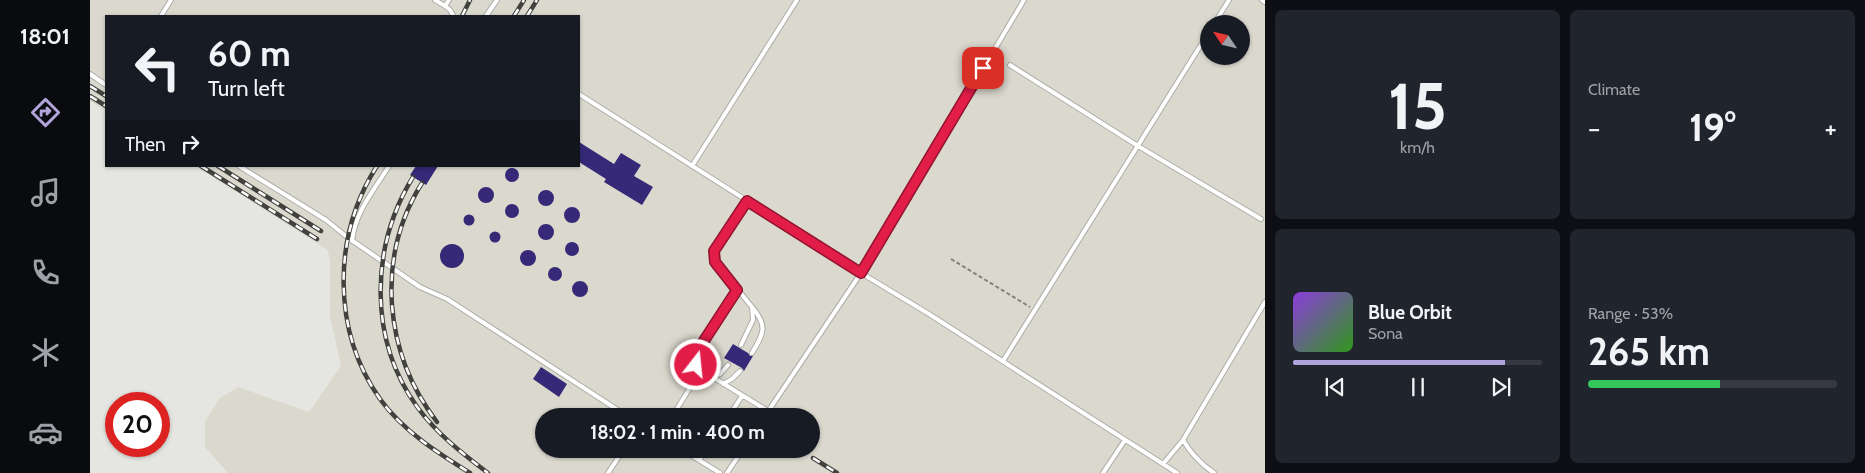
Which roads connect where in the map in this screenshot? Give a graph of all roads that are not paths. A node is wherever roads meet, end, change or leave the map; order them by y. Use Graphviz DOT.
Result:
graph roads {
  1 [pos="171,0"];
  2 [pos="435,0"];
  3 [pos="449,0"];
  4 [pos="497,0"];
  5 [pos="797,0"];
  6 [pos="1024,0"];
  7 [pos="1229,0"];
  8 [pos="445,6"];
  9 [pos="162,15"];
  10 [pos="453,15"];
  11 [pos="487,15"];
  12 [pos="1220,15"];
  13 [pos="1200,46"];
  14 [pos="1010,66"];
  15 [pos="90,74"];
  16 [pos="105,84"];
  17 [pos="580,95"];
  18 [pos="1138,146"];
  19 [pos="692,166"];
  20 [pos="241,167"];
  21 [pos="388,167"];
  22 [pos="747,201"];
  23 [pos="1261,219"];
  24 [pos="352,241"];
  25 [pos="861,273"];
  26 [pos="737,290"];
  27 [pos="1265,302"];
  28 [pos="752,307"];
  29 [pos="741,345"];
  30 [pos="752,353"];
  31 [pos="1003,361"];
  32 [pos="728,365"];
  33 [pos="701,370"];
  34 [pos="740,371"];
  35 [pos="711,376"];
  36 [pos="722,384"];
  37 [pos="742,396"];
  38 [pos="615,408"];
  39 [pos="677,408"];
  40 [pos="734,408"];
  41 [pos="763,408"];
  42 [pos="770,408"];
  43 [pos="1125,440"];
  44 [pos="1183,440"];
  45 [pos="618,458"];
  46 [pos="697,458"];
  47 [pos="737,458"];
  48 [pos="700,460"];
  49 [pos="1163,464"];
  50 [pos="608,473"];
  51 [pos="720,473"];
  52 [pos="727,473"];
  53 [pos="1103,473"];
  54 [pos="1177,473"];
  55 [pos="1214,473"];
  1 -- 9 [label="lane"];
  2 -- 8 [label="lane"];
  3 -- 8 [label="lane"];
  4 -- 11 [label="lane"];
  5 -- 19 [label="lane"];
  6 -- 25 [label="lane"];
  7 -- 12 [label="lane"];
  8 -- 10 [label="lane"];
  13 -- 18 [label="lane"];
  14 -- 18 [label="lane"];
  15 -- 16 [label="lane"];
  17 -- 19 [label="lane"];
  18 -- 23 [label="lane"];
  18 -- 31 [label="lane"];
  19 -- 22 [label="lane"];
  20 -- 24 [label="lane"];
  21 -- 24 [label="lane"];
  22 -- 25 [label="lane"];
  22 -- 26 [label="lane"];
  24 -- 38 [label="lane"];
  25 -- 31 [label="lane"];
  25 -- 42 [label="lane"];
  26 -- 28 [label="lane"];
  26 -- 33 [label="lane"];
  27 -- 44 [label="lane"];
  28 -- 29 [label="lane"];
  28 -- 30 [label="lane"];
  31 -- 43 [label="lane"];
  32 -- 35 [label="lane"];
  33 -- 35 [label="lane"];
  33 -- 39 [label="lane"];
  34 -- 36 [label="lane"];
  35 -- 36 [label="lane"];
  36 -- 37 [label="lane"];
  37 -- 40 [label="lane"];
  37 -- 41 [label="lane"];
  43 -- 49 [label="lane"];
  43 -- 53 [label="lane"];
  44 -- 49 [label="lane"];
  44 -- 55 [label="lane"];
  45 -- 50 [label="lane"];
  46 -- 48 [label="lane"];
  47 -- 52 [label="lane"];
  48 -- 51 [label="lane"];
  49 -- 54 [label="lane"];
}
